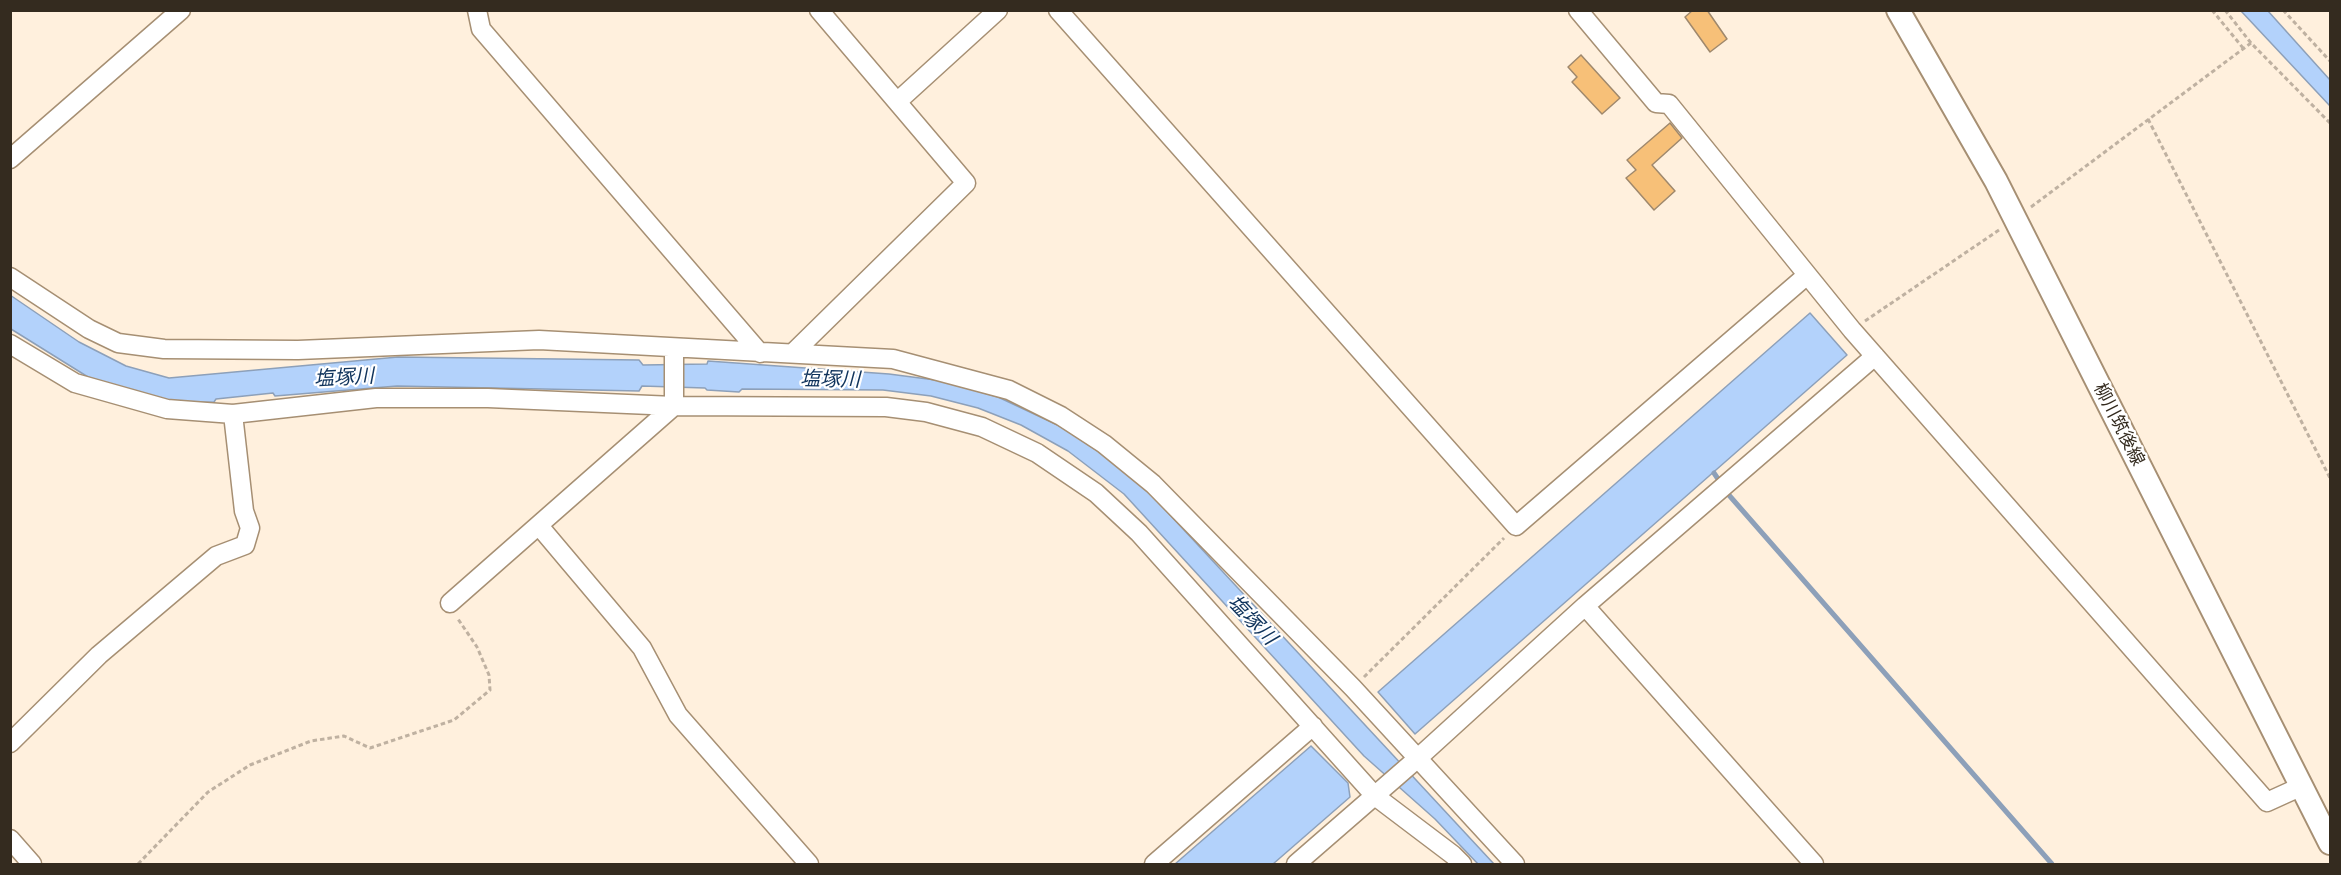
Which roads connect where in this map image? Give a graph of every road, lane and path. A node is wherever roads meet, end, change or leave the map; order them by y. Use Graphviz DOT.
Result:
graph roads {
  1 [pos="180,10"];
  2 [pos="477,10"];
  3 [pos="819,10"];
  4 [pos="1058,10"];
  5 [pos="1578,10"];
  6 [pos="1898,10"];
  7 [pos="2212,10"];
  8 [pos="2225,10"];
  9 [pos="2283,10"];
  10 [pos="997,11"];
  11 [pos="2251,43"];
  12 [pos="2243,48"];
  13 [pos="2331,61"];
  14 [pos="898,101"];
  15 [pos="2148,119"];
  16 [pos="2331,123"];
  17 [pos="10,159"];
  18 [pos="2015,219"];
  19 [pos="1806,276"];
  20 [pos="10,277"];
  21 [pos="1852,330"];
  22 [pos="10,344"];
  23 [pos="674,349"];
  24 [pos="760,353"];
  25 [pos="793,353"];
  26 [pos="1875,356"];
  27 [pos="674,401"];
  28 [pos="232,414"];
  29 [pos="2331,478"];
  30 [pos="1516,526"];
  31 [pos="540,527"];
  32 [pos="450,603"];
  33 [pos="1585,606"];
  34 [pos="1353,688"];
  35 [pos="1313,726"];
  36 [pos="10,743"];
  37 [pos="1418,758"];
  38 [pos="2300,787"];
  39 [pos="1375,796"];
  40 [pos="10,839"];
  41 [pos="2331,843"];
  42 [pos="32,864"];
  43 [pos="138,864"];
  44 [pos="809,864"];
  45 [pos="1154,864"];
  46 [pos="1296,864"];
  47 [pos="1462,864"];
  48 [pos="1515,864"];
  49 [pos="1814,864"];
  1 -- 17 [label="street"];
  2 -- 24 [label="street"];
  3 -- 14 [label="street"];
  4 -- 30 [label="street"];
  5 -- 19 [label="street"];
  6 -- 18 [label="main road, 柳川筑後線"];
  7 -- 12 [label="path"];
  8 -- 11 [label="path"];
  9 -- 13 [label="path"];
  10 -- 14 [label="street"];
  11 -- 12 [label="path"];
  11 -- 16 [label="path"];
  12 -- 15 [label="path"];
  14 -- 25 [label="street"];
  15 -- 18 [label="path"];
  15 -- 29 [label="path"];
  18 -- 21 [label="path"];
  18 -- 38 [label="main road, 柳川筑後線"];
  19 -- 21 [label="street"];
  19 -- 30 [label="street"];
  20 -- 23 [label="street"];
  21 -- 26 [label="street"];
  22 -- 28 [label="street"];
  23 -- 24 [label="street"];
  23 -- 27 [label="street"];
  24 -- 25 [label="street"];
  25 -- 34 [label="street"];
  26 -- 33 [label="street"];
  26 -- 38 [label="street"];
  27 -- 28 [label="street"];
  27 -- 31 [label="street"];
  27 -- 35 [label="street"];
  28 -- 36 [label="street"];
  30 -- 34 [label="path"];
  31 -- 32 [label="street"];
  31 -- 44 [label="street"];
  32 -- 43 [label="path"];
  33 -- 37 [label="street"];
  33 -- 49 [label="street"];
  34 -- 37 [label="street"];
  35 -- 39 [label="street"];
  35 -- 45 [label="street"];
  37 -- 39 [label="street"];
  37 -- 48 [label="street"];
  38 -- 41 [label="main road, 柳川筑後線"];
  39 -- 46 [label="street"];
  39 -- 47 [label="street"];
  40 -- 42 [label="street"];
}
